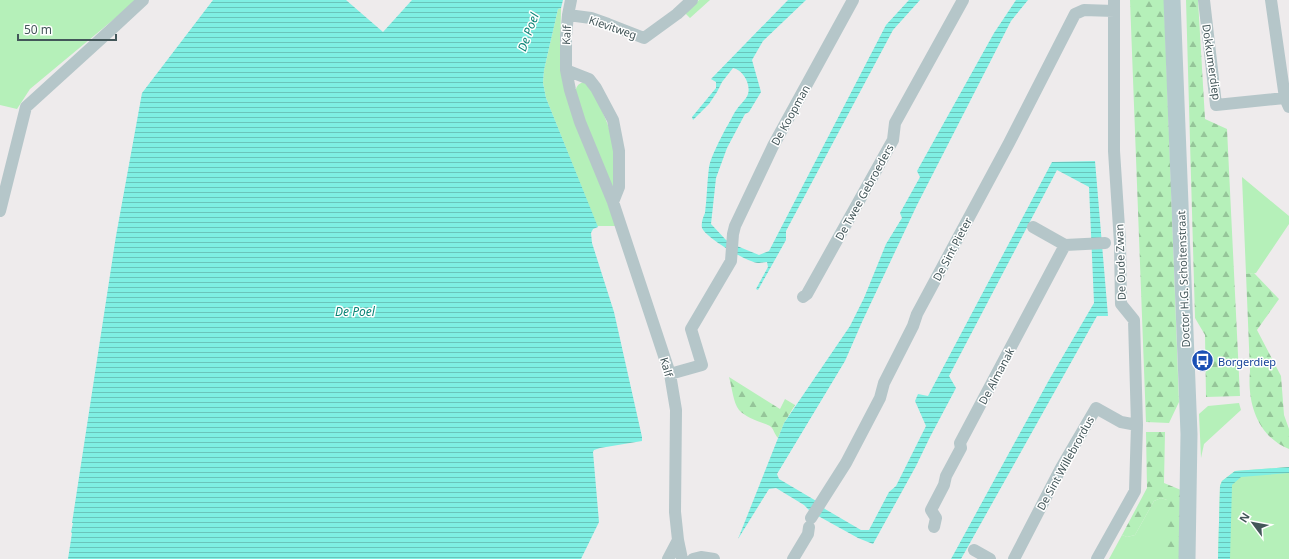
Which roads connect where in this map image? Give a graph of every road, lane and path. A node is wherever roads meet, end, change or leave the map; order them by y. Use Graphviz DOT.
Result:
graph roads {
  1 [pos="143,0"];
  2 [pos="571,0"];
  3 [pos="692,0"];
  4 [pos="853,0"];
  5 [pos="963,0"];
  6 [pos="1172,0"];
  7 [pos="1204,0"];
  8 [pos="1271,0"];
  9 [pos="1114,6"];
  10 [pos="568,15"];
  11 [pos="566,70"];
  12 [pos="1287,103"];
  13 [pos="613,202"];
  14 [pos="0,211"];
  15 [pos="1033,227"];
  16 [pos="1105,244"];
  17 [pos="1066,245"];
  18 [pos="803,297"];
  19 [pos="670,374"];
  20 [pos="1137,425"];
  21 [pos="934,527"];
  22 [pos="678,540"];
  23 [pos="974,550"];
  24 [pos="668,559"];
  25 [pos="682,559"];
  26 [pos="693,559"];
  27 [pos="714,559"];
  28 [pos="793,559"];
  29 [pos="990,559"];
  30 [pos="1014,559"];
  31 [pos="1098,559"];
  32 [pos="1187,559"];
  1 -- 14 [label="street"];
  2 -- 10 [label="street, Kalf"];
  3 -- 10 [label="street, Kievitweg"];
  4 -- 19 [label="street, De Koopman"];
  5 -- 18 [label="street, De Twee Gebroeders"];
  6 -- 32 [label="main road, Doctor H.G. Scholtenstraat"];
  7 -- 12 [label="street, Dokkumerdiep"];
  8 -- 12 [label="street"];
  9 -- 20 [label="street, De Oude Zwan"];
  9 -- 28 [label="street, De Sint Pieter"];
  10 -- 11 [label="street, Kalf"];
  11 -- 13 [label="street, Kalf"];
  11 -- 13 [label="street"];
  13 -- 19 [label="street, Kalf"];
  15 -- 17 [label="street"];
  16 -- 17 [label="street"];
  17 -- 21 [label="street, De Almanak"];
  19 -- 22 [label="street, Kalf"];
  20 -- 30 [label="street, De Sint Willebrordus"];
  20 -- 31 [label="street, De Oude Zwan"];
  22 -- 24 [label="street"];
  22 -- 25 [label="street, Kalf"];
  23 -- 29 [label="street"];
  26 -- 27 [label="street"];
}
